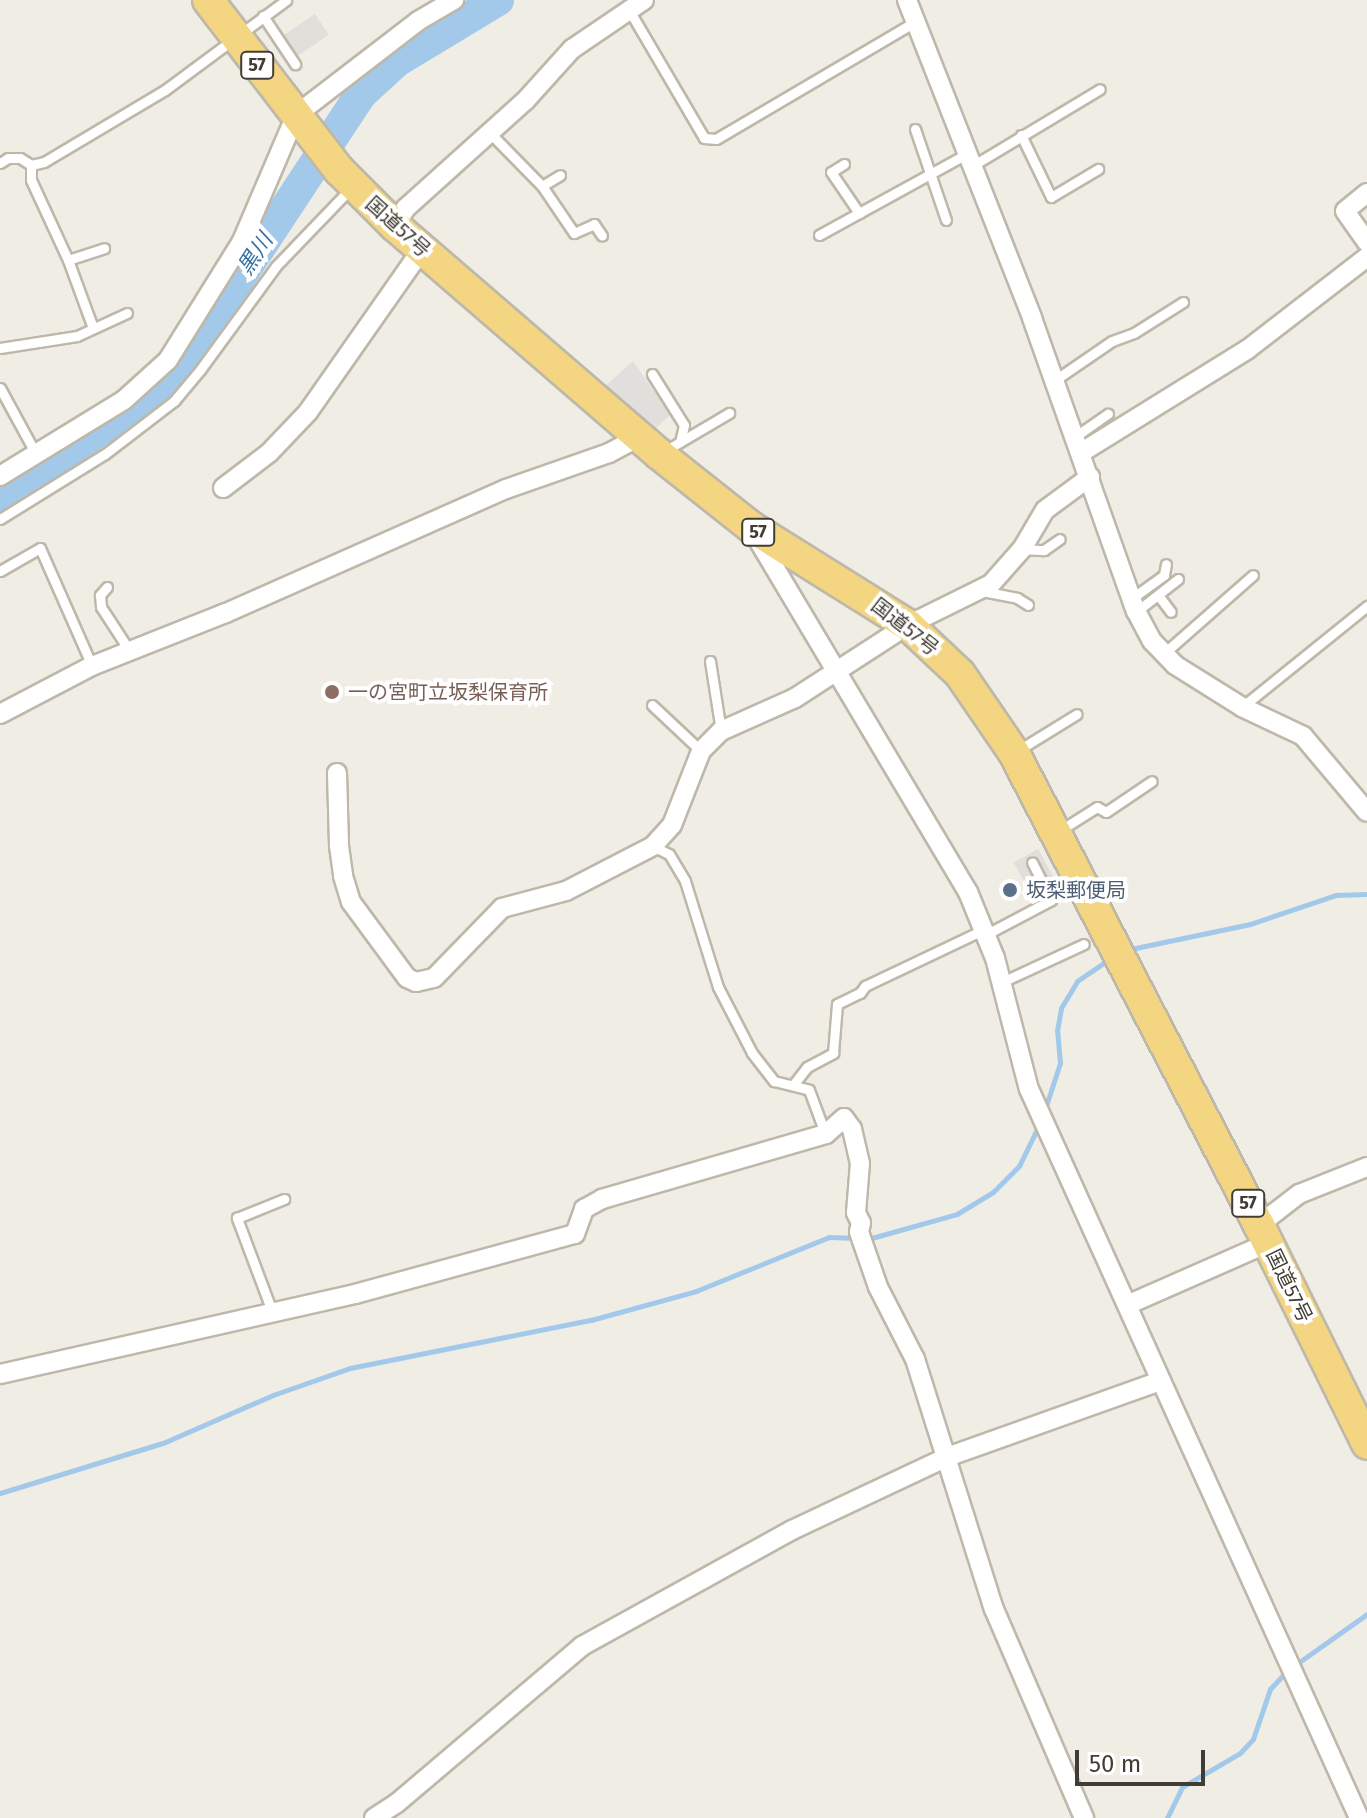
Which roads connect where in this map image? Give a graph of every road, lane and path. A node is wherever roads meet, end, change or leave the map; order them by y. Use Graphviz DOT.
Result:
graph roads {
  1 [pos="208,0"];
  2 [pos="286,0"];
  3 [pos="454,0"];
  4 [pos="907,0"];
  5 [pos="636,5"];
  6 [pos="263,16"];
  7 [pos="916,21"];
  8 [pos="235,36"];
  9 [pos="295,64"];
  10 [pos="1100,89"];
  11 [pos="302,123"];
  12 [pos="915,129"];
  13 [pos="491,134"];
  14 [pos="1021,135"];
  15 [pos="970,159"];
  16 [pos="0,163"];
  17 [pos="844,164"];
  18 [pos="31,165"];
  19 [pos="1098,169"];
  20 [pos="931,173"];
  21 [pos="560,175"];
  22 [pos="346,178"];
  23 [pos="542,186"];
  24 [pos="1367,193"];
  25 [pos="859,213"];
  26 [pos="946,220"];
  27 [pos="395,226"];
  28 [pos="819,235"];
  29 [pos="602,236"];
  30 [pos="1367,242"];
  31 [pos="104,248"];
  32 [pos="422,249"];
  33 [pos="1367,257"];
  34 [pos="68,260"];
  35 [pos="1183,302"];
  36 [pos="127,313"];
  37 [pos="93,328"];
  38 [pos="0,348"];
  39 [pos="652,374"];
  40 [pos="1055,380"];
  41 [pos="0,388"];
  42 [pos="729,413"];
  43 [pos="1108,414"];
  44 [pos="1079,444"];
  45 [pos="659,445"];
  46 [pos="36,454"];
  47 [pos="0,476"];
  48 [pos="1090,477"];
  49 [pos="223,488"];
  50 [pos="0,519"];
  51 [pos="751,527"];
  52 [pos="1060,539"];
  53 [pos="1022,549"];
  54 [pos="1166,564"];
  55 [pos="0,571"];
  56 [pos="1253,575"];
  57 [pos="1178,579"];
  58 [pos="107,587"];
  59 [pos="979,591"];
  60 [pos="1158,595"];
  61 [pos="1028,605"];
  62 [pos="1134,605"];
  63 [pos="1367,606"];
  64 [pos="1171,612"];
  65 [pos="908,625"];
  66 [pos="129,650"];
  67 [pos="1162,655"];
  68 [pos="710,661"];
  69 [pos="92,666"];
  70 [pos="836,670"];
  71 [pos="652,705"];
  72 [pos="1242,707"];
  73 [pos="0,714"];
  74 [pos="1077,714"];
  75 [pos="721,731"];
  76 [pos="701,751"];
  77 [pos="1014,753"];
  78 [pos="337,773"];
  79 [pos="1152,781"];
  80 [pos="1367,812"];
  81 [pos="1056,833"];
  82 [pos="653,846"];
  83 [pos="1032,862"];
  84 [pos="984,933"];
  85 [pos="1106,949"];
  86 [pos="1002,982"];
  87 [pos="793,1085"];
  88 [pos="826,1134"];
  89 [pos="1367,1167"];
  90 [pos="284,1199"];
  91 [pos="1264,1234"];
  92 [pos="1127,1305"];
  93 [pos="273,1314"];
  94 [pos="0,1374"];
  95 [pos="1161,1381"];
  96 [pos="1367,1444"];
  97 [pos="947,1457"];
  98 [pos="374,1818"];
  99 [pos="1084,1818"];
  100 [pos="1359,1818"];
  1 -- 8 [label="highway, 国道57号 / 57"];
  2 -- 6 [label="lane"];
  3 -- 11 [label="street"];
  4 -- 7 [label="street"];
  5 -- 7 [label="lane"];
  5 -- 13 [label="street"];
  6 -- 8 [label="lane"];
  6 -- 9 [label="lane"];
  7 -- 15 [label="street"];
  8 -- 11 [label="highway, 国道57号 / 57"];
  8 -- 18 [label="lane"];
  10 -- 14 [label="lane"];
  11 -- 22 [label="highway, 国道57号 / 57"];
  11 -- 46 [label="street"];
  12 -- 20 [label="lane"];
  13 -- 23 [label="lane"];
  13 -- 27 [label="street"];
  14 -- 15 [label="lane"];
  14 -- 19 [label="lane"];
  15 -- 20 [label="lane"];
  15 -- 40 [label="street"];
  16 -- 18 [label="lane"];
  17 -- 25 [label="lane"];
  18 -- 34 [label="lane"];
  20 -- 25 [label="lane"];
  20 -- 26 [label="lane"];
  21 -- 23 [label="lane"];
  22 -- 27 [label="highway, 国道57号 / 57"];
  22 -- 50 [label="lane"];
  23 -- 29 [label="lane"];
  24 -- 30 [label="street"];
  25 -- 28 [label="lane"];
  27 -- 32 [label="highway, 国道57号 / 57"];
  31 -- 34 [label="lane"];
  32 -- 45 [label="highway, 国道57号 / 57"];
  32 -- 49 [label="street"];
  33 -- 44 [label="street"];
  34 -- 37 [label="lane"];
  35 -- 40 [label="lane"];
  36 -- 37 [label="lane"];
  37 -- 38 [label="lane"];
  39 -- 45 [label="lane"];
  40 -- 44 [label="street"];
  41 -- 46 [label="lane"];
  42 -- 45 [label="lane"];
  43 -- 44 [label="lane"];
  44 -- 48 [label="street"];
  45 -- 51 [label="highway, 国道57号 / 57"];
  45 -- 66 [label="street"];
  46 -- 47 [label="street"];
  48 -- 53 [label="street"];
  48 -- 62 [label="street"];
  51 -- 65 [label="highway, 国道57号 / 57"];
  51 -- 70 [label="street"];
  52 -- 53 [label="lane"];
  53 -- 59 [label="street"];
  54 -- 62 [label="lane"];
  55 -- 69 [label="lane"];
  56 -- 67 [label="lane"];
  57 -- 60 [label="lane"];
  58 -- 66 [label="lane"];
  59 -- 61 [label="lane"];
  59 -- 65 [label="street"];
  60 -- 62 [label="lane"];
  60 -- 64 [label="lane"];
  62 -- 67 [label="street"];
  63 -- 72 [label="lane"];
  65 -- 70 [label="street"];
  65 -- 77 [label="highway, 国道57号 / 57"];
  66 -- 69 [label="street"];
  67 -- 72 [label="street"];
  68 -- 75 [label="lane"];
  69 -- 73 [label="street"];
  70 -- 75 [label="street"];
  70 -- 84 [label="street"];
  71 -- 76 [label="lane"];
  72 -- 80 [label="street"];
  74 -- 77 [label="lane"];
  75 -- 76 [label="street"];
  76 -- 82 [label="street"];
  77 -- 81 [label="highway, 国道57号 / 57"];
  78 -- 82 [label="street"];
  79 -- 81 [label="lane"];
  81 -- 85 [label="highway, 国道57号 / 57"];
  82 -- 87 [label="lane"];
  83 -- 84 [label="lane"];
  84 -- 86 [label="street"];
  84 -- 87 [label="lane"];
  85 -- 86 [label="lane"];
  85 -- 91 [label="highway, 国道57号 / 57"];
  86 -- 92 [label="street"];
  87 -- 88 [label="lane"];
  88 -- 93 [label="street"];
  88 -- 97 [label="street"];
  89 -- 91 [label="street"];
  90 -- 93 [label="lane"];
  91 -- 92 [label="street"];
  91 -- 96 [label="highway, 国道57号 / 57"];
  92 -- 95 [label="street"];
  93 -- 94 [label="street"];
  95 -- 97 [label="street"];
  95 -- 100 [label="street"];
  97 -- 98 [label="street"];
  97 -- 99 [label="street"];
}
